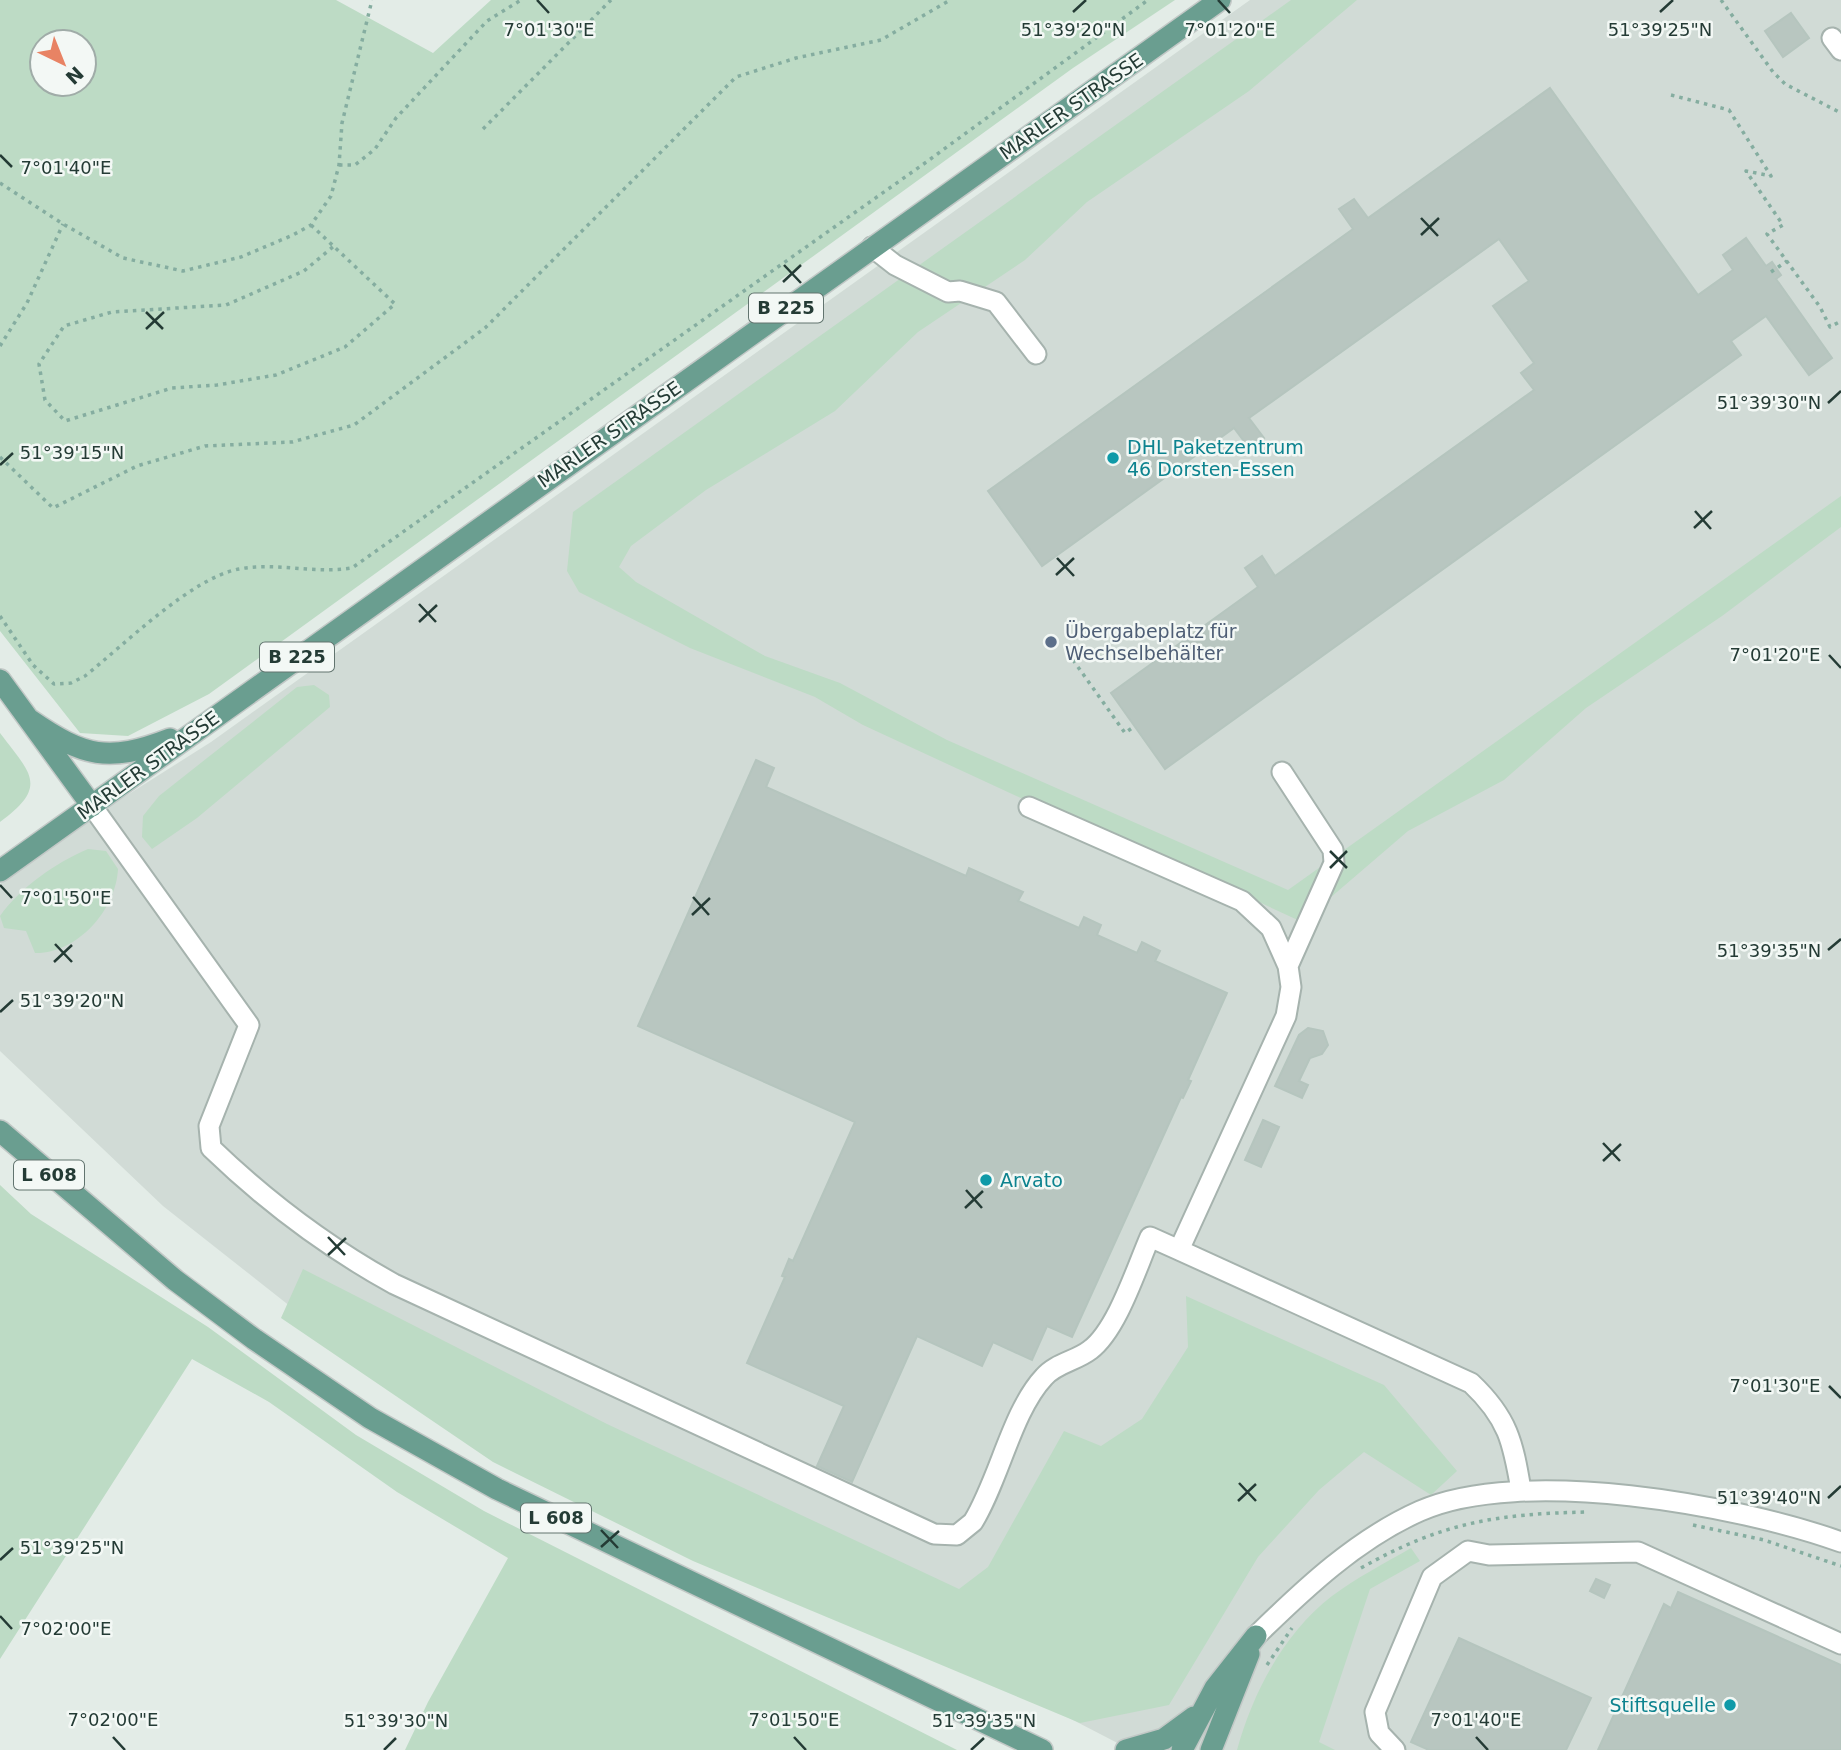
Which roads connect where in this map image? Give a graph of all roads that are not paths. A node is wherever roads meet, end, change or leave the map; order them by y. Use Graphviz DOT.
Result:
graph roads {
  1 [pos="1220,0"];
  2 [pos="872,247"];
  3 [pos="1035,354"];
  4 [pos="0,680"];
  5 [pos="30,720"];
  6 [pos="197,728"];
  7 [pos="1282,772"];
  8 [pos="92,806"];
  9 [pos="1029,807"];
  10 [pos="0,871"];
  11 [pos="1288,966"];
  12 [pos="0,1130"];
  13 [pos="1179,1250"];
  14 [pos="1521,1490"];
  15 [pos="1841,1542"];
  16 [pos="1256,1636"];
  17 [pos="1841,1644"];
  18 [pos="1204,1709"];
  19 [pos="1042,1750"];
  20 [pos="1126,1750"];
  21 [pos="1182,1750"];
  22 [pos="1211,1750"];
  23 [pos="1395,1750"];
  1 -- 2 [label="main road, MARLER STRASSE / B 225"];
  2 -- 3 [label="street"];
  2 -- 6 [label="main road, MARLER STRASSE / B 225"];
  4 -- 5 [label="main road"];
  5 -- 6 [label="main road"];
  5 -- 8 [label="main road"];
  6 -- 8 [label="main road, MARLER STRASSE / B 225"];
  7 -- 11 [label="street"];
  8 -- 10 [label="main road, MARLER STRASSE / B 225"];
  8 -- 13 [label="street"];
  9 -- 11 [label="street"];
  11 -- 13 [label="street"];
  12 -- 19 [label="main road, L 608"];
  13 -- 14 [label="street"];
  14 -- 15 [label="street"];
  14 -- 16 [label="street"];
  16 -- 18 [label="main road"];
  16 -- 22 [label="main road"];
  17 -- 23 [label="street"];
  18 -- 20 [label="main road"];
  18 -- 21 [label="main road"];
}
